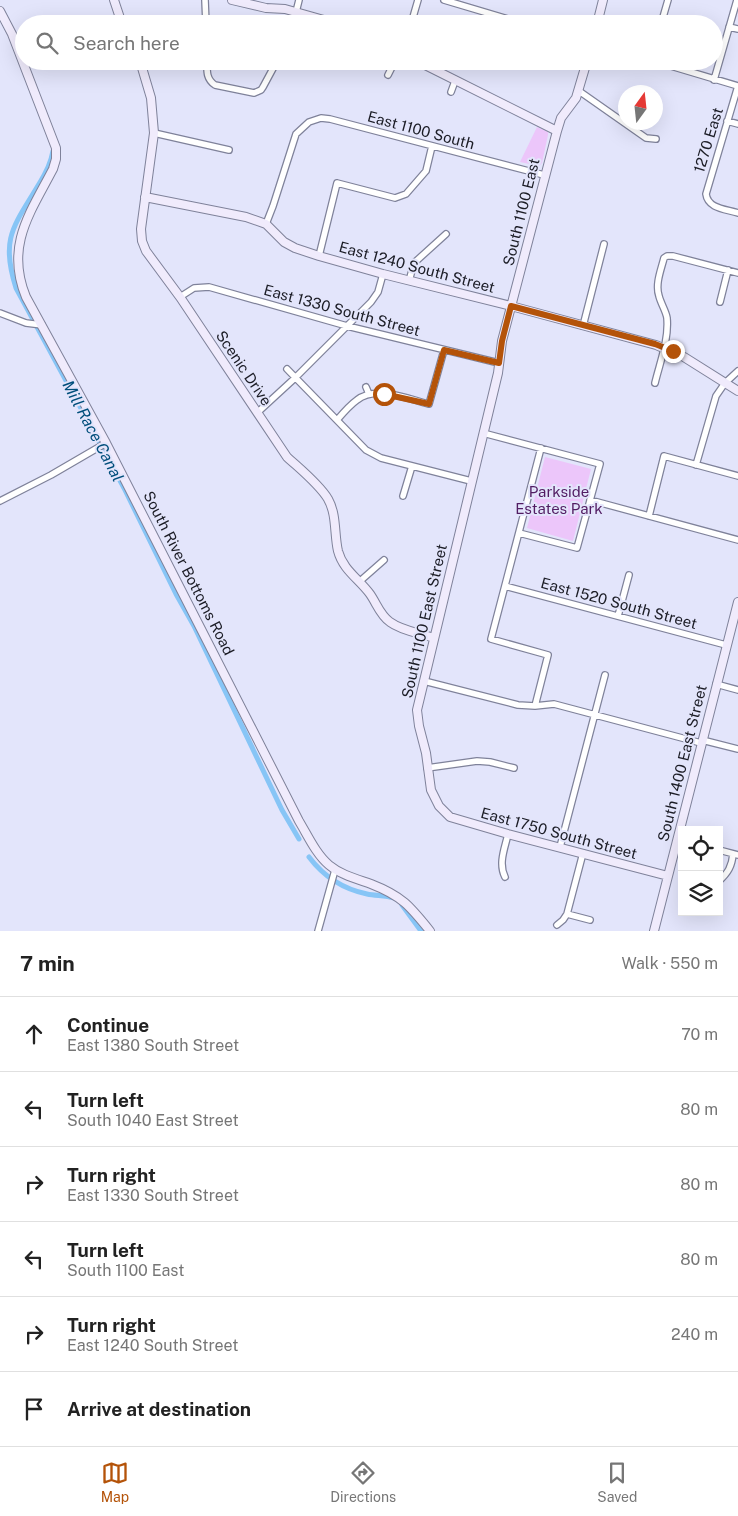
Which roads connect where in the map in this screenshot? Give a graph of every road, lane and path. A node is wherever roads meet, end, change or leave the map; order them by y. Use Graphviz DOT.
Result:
graph roads {
  1 [pos="114,0"];
  2 [pos="205,0"];
  3 [pos="232,0"];
  4 [pos="299,0"];
  5 [pos="418,0"];
  6 [pos="444,0"];
  7 [pos="603,0"];
  8 [pos="668,0"];
  9 [pos="737,0"];
  10 [pos="0,11"];
  11 [pos="296,12"];
  12 [pos="119,15"];
  13 [pos="206,15"];
  14 [pos="295,15"];
  15 [pos="306,15"];
  16 [pos="414,15"];
  17 [pos="495,15"];
  18 [pos="599,15"];
  19 [pos="664,15"];
  20 [pos="729,27"];
  21 [pos="738,30"];
  22 [pos="15,42"];
  23 [pos="723,48"];
  24 [pos="26,70"];
  25 [pos="143,70"];
  26 [pos="207,70"];
  27 [pos="272,70"];
  28 [pos="390,70"];
  29 [pos="434,70"];
  30 [pos="584,70"];
  31 [pos="682,70"];
  32 [pos="717,70"];
  33 [pos="388,75"];
  34 [pos="714,80"];
  35 [pos="456,81"];
  36 [pos="738,86"];
  37 [pos="578,91"];
  38 [pos="451,92"];
  39 [pos="727,121"];
  40 [pos="738,124"];
  41 [pos="556,131"];
  42 [pos="154,133"];
  43 [pos="656,139"];
  44 [pos="432,146"];
  45 [pos="229,150"];
  46 [pos="544,174"];
  47 [pos="145,197"];
  48 [pos="738,213"];
  49 [pos="266,224"];
  50 [pos="446,234"];
  51 [pos="604,244"];
  52 [pos="319,256"];
  53 [pos="728,270"];
  54 [pos="738,273"];
  55 [pos="383,274"];
  56 [pos="409,281"];
  57 [pos="180,297"];
  58 [pos="720,302"];
  59 [pos="511,306"];
  60 [pos="0,312"];
  61 [pos="37,325"];
  62 [pos="347,326"];
  63 [pos="583,326"];
  64 [pos="664,348"];
  65 [pos="444,350"];
  66 [pos="499,363"];
  67 [pos="287,369"];
  68 [pos="738,372"];
  69 [pos="295,378"];
  70 [pos="655,383"];
  71 [pos="724,383"];
  72 [pos="366,387"];
  73 [pos="738,391"];
  74 [pos="369,394"];
  75 [pos="258,412"];
  76 [pos="337,420"];
  77 [pos="483,433"];
  78 [pos="102,445"];
  79 [pos="541,448"];
  80 [pos="696,465"];
  81 [pos="412,466"];
  82 [pos="738,476"];
  83 [pos="471,481"];
  84 [pos="404,496"];
  85 [pos="590,500"];
  86 [pos="0,501"];
  87 [pos="649,516"];
  88 [pos="520,532"];
  89 [pos="738,540"];
  90 [pos="384,560"];
  91 [pos="629,575"];
  92 [pos="359,582"];
  93 [pos="505,586"];
  94 [pos="738,602"];
  95 [pos="618,616"];
  96 [pos="434,638"];
  97 [pos="726,645"];
  98 [pos="605,675"];
  99 [pos="424,681"];
  100 [pos="716,684"];
  101 [pos="738,690"];
  102 [pos="534,706"];
  103 [pos="594,714"];
  104 [pos="701,741"];
  105 [pos="738,749"];
  106 [pos="427,768"];
  107 [pos="514,768"];
  108 [pos="446,812"];
  109 [pos="683,826"];
  110 [pos="508,834"];
  111 [pos="678,845"];
  112 [pos="560,847"];
  113 [pos="723,851"];
  114 [pos="583,853"];
  115 [pos="736,854"];
  116 [pos="335,870"];
  117 [pos="505,876"];
  118 [pos="668,876"];
  119 [pos="723,877"];
  120 [pos="567,914"];
  121 [pos="590,920"];
  122 [pos="557,925"];
  123 [pos="318,931"];
  124 [pos="430,931"];
  125 [pos="654,931"];
  1 -- 12 [label="street"];
  2 -- 13 [label="street"];
  3 -- 11 [label="street"];
  4 -- 11 [label="street"];
  5 -- 16 [label="street"];
  6 -- 17 [label="street"];
  7 -- 18 [label="street"];
  8 -- 19 [label="street"];
  9 -- 20 [label="street"];
  10 -- 22 [label="street, South River Bottoms Road"];
  11 -- 14 [label="street"];
  11 -- 15 [label="street"];
  20 -- 21 [label="street"];
  20 -- 23 [label="street"];
  24 -- 61 [label="street, South River Bottoms Road"];
  25 -- 42 [label="street, Scenic Drive"];
  26 -- 27 [label="street"];
  28 -- 33 [label="street"];
  29 -- 35 [label="street"];
  30 -- 37 [label="street, South 1100 East"];
  31 -- 34 [label="street"];
  32 -- 34 [label="street"];
  34 -- 36 [label="street"];
  35 -- 38 [label="street"];
  35 -- 41 [label="street"];
  36 -- 39 [label="street, 1270 East"];
  37 -- 41 [label="street, South 1100 East"];
  37 -- 43 [label="street"];
  39 -- 40 [label="street"];
  39 -- 48 [label="street, 1270 East"];
  41 -- 46 [label="street, South 1100 East"];
  42 -- 45 [label="street"];
  42 -- 47 [label="street, Scenic Drive"];
  44 -- 46 [label="street, East 1100 South"];
  44 -- 49 [label="street, East 1100 South"];
  44 -- 52 [label="street"];
  46 -- 59 [label="street, South 1100 East"];
  47 -- 49 [label="street, East 1240 South Street"];
  47 -- 57 [label="street, Scenic Drive"];
  49 -- 52 [label="street, East 1240 South Street"];
  50 -- 56 [label="street"];
  51 -- 63 [label="street"];
  52 -- 55 [label="street, East 1240 South Street"];
  53 -- 54 [label="street"];
  53 -- 58 [label="street"];
  53 -- 64 [label="street"];
  55 -- 56 [label="street, East 1240 South Street"];
  55 -- 62 [label="street"];
  56 -- 59 [label="street, East 1240 South Street"];
  57 -- 62 [label="street, East 1330 South Street"];
  57 -- 75 [label="street, Scenic Drive"];
  59 -- 63 [label="street, East 1240 South Street"];
  59 -- 66 [label="street, South 1100 East"];
  60 -- 61 [label="street"];
  61 -- 78 [label="street, South River Bottoms Road"];
  62 -- 65 [label="street, East 1330 South Street"];
  62 -- 69 [label="street"];
  63 -- 64 [label="street, East 1240 South Street"];
  64 -- 70 [label="street"];
  64 -- 71 [label="street, East 1240 South Street"];
  65 -- 66 [label="street, East 1330 South Street"];
  65 -- 74 [label="street"];
  66 -- 77 [label="street, South 1100 East"];
  67 -- 69 [label="street"];
  68 -- 71 [label="street"];
  69 -- 75 [label="street"];
  69 -- 76 [label="street"];
  71 -- 73 [label="street, East 1240 South Street"];
  71 -- 80 [label="street"];
  72 -- 74 [label="street"];
  74 -- 76 [label="street"];
  75 -- 92 [label="street, Scenic Drive"];
  76 -- 81 [label="street"];
  77 -- 79 [label="street"];
  77 -- 83 [label="street, South 1100 East Street"];
  78 -- 86 [label="street"];
  78 -- 116 [label="street, South River Bottoms Road"];
  79 -- 85 [label="street"];
  79 -- 88 [label="street"];
  80 -- 82 [label="street"];
  80 -- 87 [label="street"];
  81 -- 83 [label="street"];
  81 -- 84 [label="street"];
  83 -- 96 [label="street, South 1100 East Street"];
  85 -- 87 [label="street"];
  85 -- 88 [label="street"];
  87 -- 89 [label="street"];
  88 -- 93 [label="street"];
  90 -- 92 [label="street"];
  91 -- 95 [label="street"];
  92 -- 96 [label="street, Scenic Drive"];
  93 -- 95 [label="street, East 1520 South Street"];
  93 -- 102 [label="street"];
  94 -- 97 [label="street, South 1400 East Street"];
  95 -- 97 [label="street, East 1520 South Street"];
  96 -- 99 [label="street, South 1100 East Street"];
  97 -- 100 [label="street, South 1400 East Street"];
  98 -- 103 [label="street"];
  99 -- 102 [label="street"];
  99 -- 106 [label="street, South 1100 East Street"];
  100 -- 101 [label="street"];
  100 -- 104 [label="street, South 1400 East Street"];
  102 -- 103 [label="street"];
  103 -- 104 [label="street"];
  103 -- 112 [label="street"];
  104 -- 105 [label="street"];
  104 -- 109 [label="street, South 1400 East Street"];
  106 -- 107 [label="street"];
  106 -- 108 [label="street, South 1100 East Street"];
  108 -- 110 [label="street, East 1750 South Street"];
  110 -- 112 [label="street, East 1750 South Street"];
  110 -- 117 [label="street"];
  111 -- 118 [label="street, South 1400 East Street"];
  112 -- 114 [label="street, East 1750 South Street"];
  113 -- 115 [label="street"];
  114 -- 118 [label="street, East 1750 South Street"];
  114 -- 120 [label="street"];
  115 -- 119 [label="street"];
  116 -- 123 [label="street"];
  116 -- 124 [label="street, South River Bottoms Road"];
  118 -- 125 [label="street, South 1400 East Street"];
  120 -- 121 [label="street"];
  120 -- 122 [label="street"];
}
